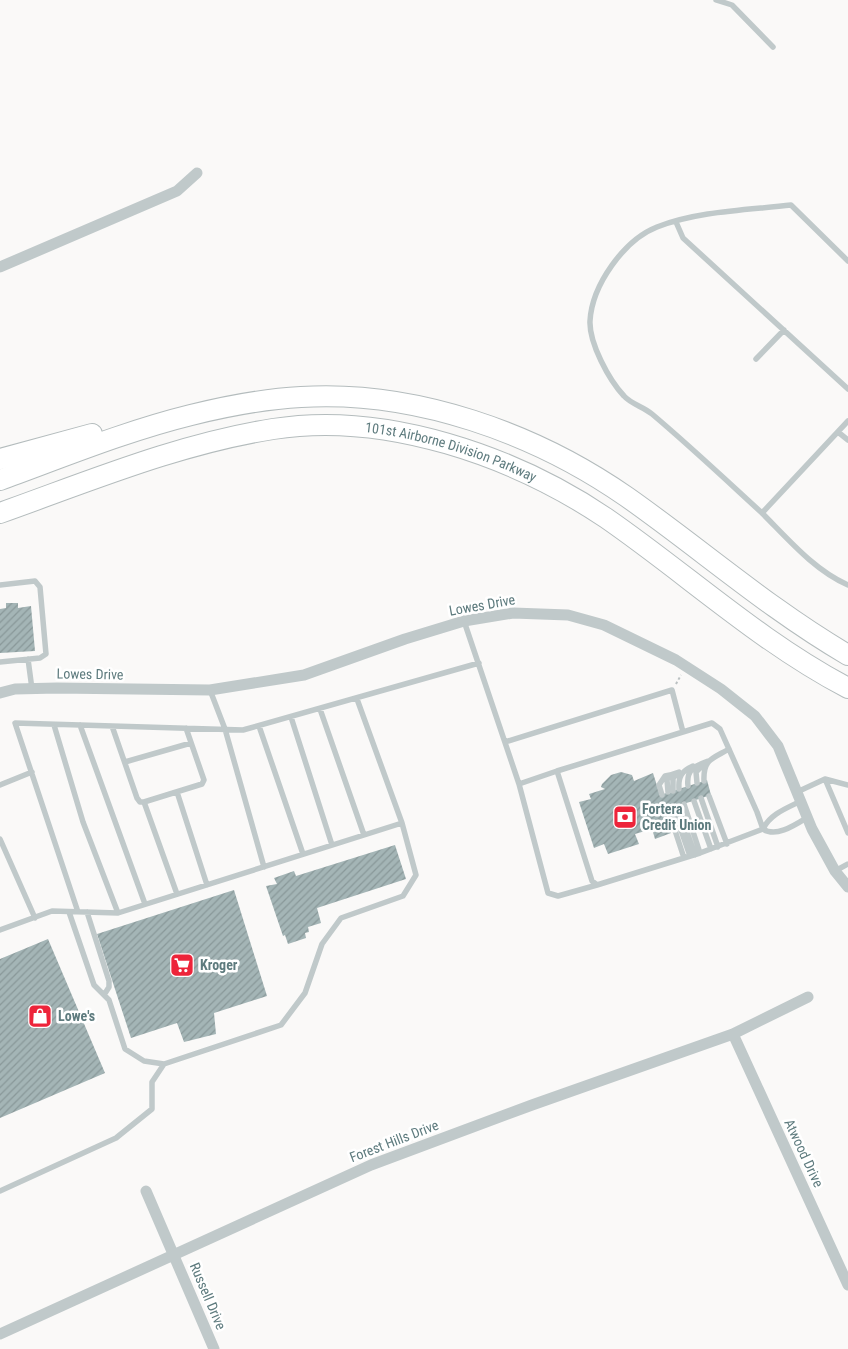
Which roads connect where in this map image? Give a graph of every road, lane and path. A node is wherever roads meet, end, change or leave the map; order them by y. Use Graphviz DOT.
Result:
graph roads {
  1 [pos="716,0"];
  2 [pos="773,47"];
  3 [pos="196,173"];
  4 [pos="676,222"];
  5 [pos="848,261"];
  6 [pos="0,267"];
  7 [pos="784,330"];
  8 [pos="756,360"];
  9 [pos="848,389"];
  10 [pos="190,415"];
  11 [pos="848,421"];
  12 [pos="838,432"];
  13 [pos="848,440"];
  14 [pos="0,459"];
  15 [pos="0,480"];
  16 [pos="83,483"];
  17 [pos="0,513"];
  18 [pos="762,513"];
  19 [pos="0,518"];
  20 [pos="848,584"];
  21 [pos="0,585"];
  22 [pos="464,621"];
  23 [pos="848,654"];
  24 [pos="28,660"];
  25 [pos="0,662"];
  26 [pos="479,663"];
  27 [pos="686,666"];
  28 [pos="32,688"];
  29 [pos="848,688"];
  30 [pos="210,690"];
  31 [pos="672,690"];
  32 [pos="0,693"];
  33 [pos="357,699"];
  34 [pos="320,709"];
  35 [pos="291,717"];
  36 [pos="54,724"];
  37 [pos="80,725"];
  38 [pos="112,726"];
  39 [pos="259,726"];
  40 [pos="186,728"];
  41 [pos="225,730"];
  42 [pos="684,732"];
  43 [pos="505,742"];
  44 [pos="191,743"];
  45 [pos="730,749"];
  46 [pos="708,761"];
  47 [pos="125,762"];
  48 [pos="697,765"];
  49 [pos="557,771"];
  50 [pos="682,771"];
  51 [pos="32,772"];
  52 [pos="826,779"];
  53 [pos="704,781"];
  54 [pos="697,783"];
  55 [pos="519,784"];
  56 [pos="0,785"];
  57 [pos="848,785"];
  58 [pos="688,786"];
  59 [pos="177,792"];
  60 [pos="709,796"];
  61 [pos="799,796"];
  62 [pos="702,798"];
  63 [pos="694,801"];
  64 [pos="144,802"];
  65 [pos="808,817"];
  66 [pos="402,823"];
  67 [pos="762,829"];
  68 [pos="848,833"];
  69 [pos="364,835"];
  70 [pos="0,838"];
  71 [pos="727,844"];
  72 [pos="332,845"];
  73 [pos="718,847"];
  74 [pos="711,849"];
  75 [pos="303,854"];
  76 [pos="692,856"];
  77 [pos="848,864"];
  78 [pos="264,866"];
  79 [pos="835,871"];
  80 [pos="207,885"];
  81 [pos="597,885"];
  82 [pos="848,887"];
  83 [pos="177,894"];
  84 [pos="145,904"];
  85 [pos="69,912"];
  86 [pos="78,912"];
  87 [pos="86,912"];
  88 [pos="118,913"];
  89 [pos="35,918"];
  90 [pos="1,927"];
  91 [pos="104,995"];
  92 [pos="808,997"];
  93 [pos="733,1034"];
  94 [pos="164,1064"];
  95 [pos="0,1190"];
  96 [pos="146,1191"];
  97 [pos="174,1254"];
  98 [pos="848,1285"];
  99 [pos="0,1334"];
  100 [pos="214,1349"];
  1 -- 2 [label="lane"];
  3 -- 6 [label="street"];
  4 -- 5 [label="lane"];
  4 -- 7 [label="lane"];
  4 -- 18 [label="lane"];
  7 -- 8 [label="lane"];
  7 -- 9 [label="lane"];
  10 -- 14 [label="highway"];
  10 -- 15 [label="highway"];
  10 -- 23 [label="highway"];
  11 -- 12 [label="lane"];
  12 -- 13 [label="lane"];
  12 -- 18 [label="lane"];
  16 -- 17 [label="highway, 101st Airborne Division Parkway"];
  16 -- 19 [label="highway"];
  16 -- 29 [label="highway, 101st Airborne Division Parkway"];
  18 -- 20 [label="lane"];
  21 -- 24 [label="lane"];
  22 -- 26 [label="lane"];
  22 -- 27 [label="street, Lowes Drive"];
  22 -- 30 [label="street, Lowes Drive"];
  24 -- 25 [label="lane"];
  24 -- 28 [label="lane"];
  26 -- 33 [label="lane"];
  26 -- 43 [label="lane"];
  27 -- 31 [label="path"];
  27 -- 61 [label="street, Lowes Drive"];
  28 -- 30 [label="street, Lowes Drive"];
  28 -- 32 [label="street, Lowes Drive"];
  30 -- 41 [label="lane"];
  31 -- 42 [label="lane"];
  31 -- 43 [label="lane"];
  33 -- 34 [label="lane"];
  33 -- 66 [label="lane"];
  34 -- 35 [label="lane"];
  34 -- 69 [label="lane"];
  35 -- 39 [label="lane"];
  35 -- 72 [label="lane"];
  36 -- 37 [label="lane"];
  36 -- 51 [label="lane"];
  36 -- 88 [label="lane"];
  37 -- 38 [label="lane"];
  37 -- 84 [label="lane"];
  38 -- 40 [label="lane"];
  38 -- 47 [label="lane"];
  39 -- 41 [label="lane"];
  39 -- 75 [label="lane"];
  40 -- 41 [label="lane"];
  40 -- 44 [label="lane"];
  41 -- 78 [label="lane"];
  42 -- 45 [label="lane"];
  42 -- 49 [label="lane"];
  43 -- 55 [label="lane"];
  44 -- 47 [label="lane"];
  44 -- 59 [label="lane"];
  45 -- 46 [label="lane"];
  45 -- 67 [label="lane"];
  46 -- 48 [label="lane"];
  46 -- 53 [label="lane"];
  46 -- 54 [label="lane"];
  47 -- 64 [label="lane"];
  48 -- 50 [label="lane"];
  48 -- 58 [label="lane"];
  49 -- 55 [label="lane"];
  49 -- 81 [label="lane"];
  50 -- 50 [label="lane"];
  51 -- 56 [label="lane"];
  51 -- 86 [label="lane"];
  52 -- 57 [label="lane"];
  52 -- 61 [label="lane"];
  52 -- 68 [label="lane"];
  55 -- 81 [label="lane"];
  59 -- 64 [label="lane"];
  59 -- 80 [label="lane"];
  60 -- 71 [label="lane"];
  61 -- 65 [label="street, Lowes Drive"];
  61 -- 67 [label="lane"];
  62 -- 73 [label="lane"];
  63 -- 74 [label="lane"];
  64 -- 83 [label="lane"];
  65 -- 67 [label="lane"];
  65 -- 79 [label="street, Lowes Drive"];
  66 -- 69 [label="lane"];
  66 -- 94 [label="lane"];
  67 -- 71 [label="lane"];
  69 -- 72 [label="lane"];
  70 -- 89 [label="lane"];
  71 -- 73 [label="lane"];
  72 -- 75 [label="lane"];
  73 -- 74 [label="lane"];
  74 -- 76 [label="lane"];
  75 -- 78 [label="lane"];
  76 -- 76 [label="lane"];
  76 -- 81 [label="lane"];
  77 -- 79 [label="lane"];
  78 -- 80 [label="lane"];
  79 -- 82 [label="street, Lowes Drive"];
  80 -- 83 [label="lane"];
  83 -- 84 [label="lane"];
  84 -- 88 [label="lane"];
  85 -- 86 [label="lane"];
  85 -- 89 [label="lane"];
  85 -- 91 [label="lane"];
  86 -- 87 [label="lane"];
  87 -- 88 [label="lane"];
  87 -- 91 [label="lane"];
  89 -- 90 [label="lane"];
  91 -- 94 [label="lane"];
  92 -- 93 [label="street, Forest Hills Drive"];
  93 -- 97 [label="street, Forest Hills Drive"];
  93 -- 98 [label="street, Atwood Drive"];
  94 -- 95 [label="lane"];
  96 -- 97 [label="street, Russell Drive"];
  97 -- 99 [label="street, Forest Hills Drive"];
  97 -- 100 [label="street, Russell Drive"];
}
